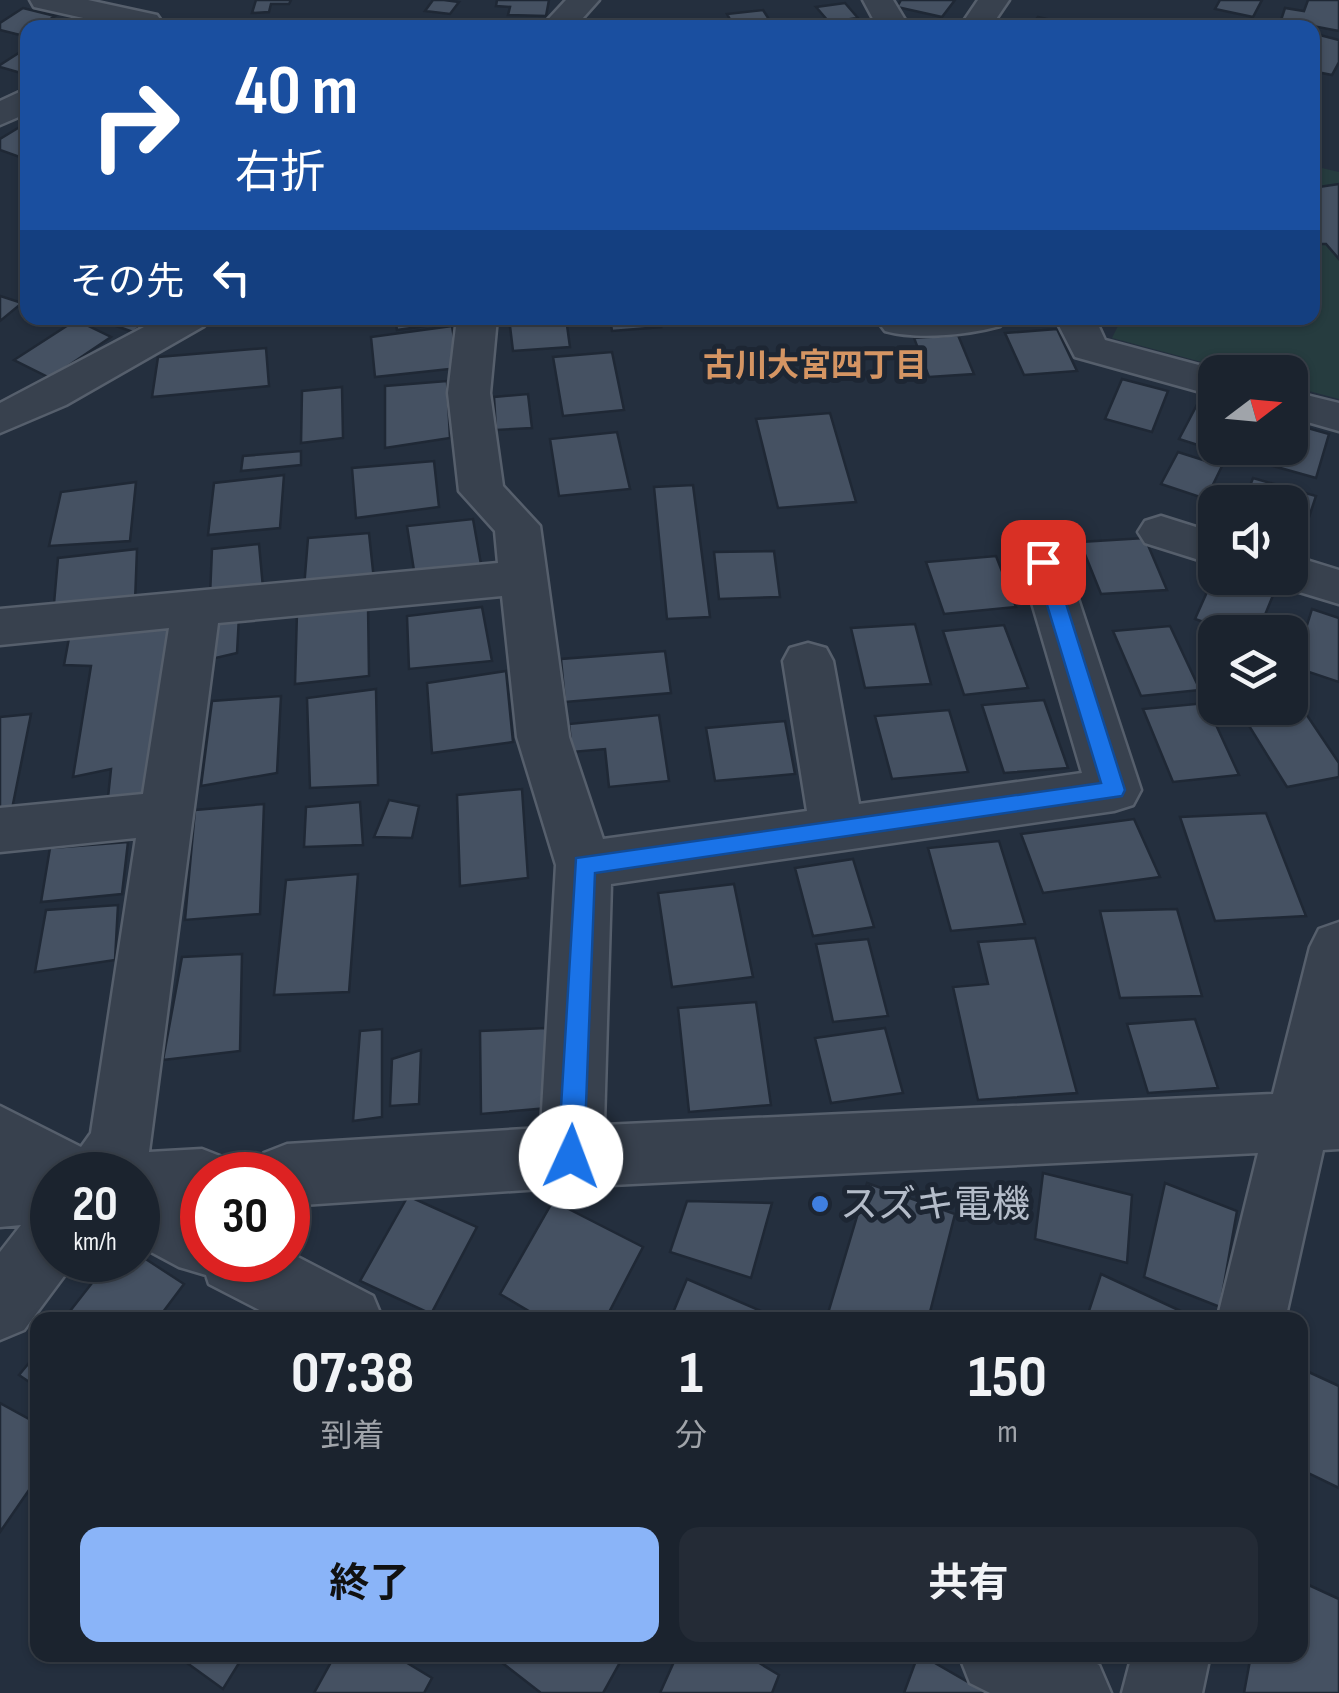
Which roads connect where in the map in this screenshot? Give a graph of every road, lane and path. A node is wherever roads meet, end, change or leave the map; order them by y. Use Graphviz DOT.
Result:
graph roads {
  1 [pos="45,0"];
  2 [pos="584,0"];
  3 [pos="174,6"];
  4 [pos="122,20"];
  5 [pos="150,20"];
  6 [pos="563,20"];
  7 [pos="178,325"];
  8 [pos="476,325"];
  9 [pos="1078,325"];
  10 [pos="0,378"];
  11 [pos="1198,378"];
  12 [pos="51,396"];
  13 [pos="1308,409"];
  14 [pos="1339,417"];
  15 [pos="0,420"];
  16 [pos="1161,532"];
  17 [pos="1198,544"];
  18 [pos="1043,562"];
  19 [pos="523,578"];
  20 [pos="1308,578"];
  21 [pos="1339,588"];
  22 [pos="196,609"];
  23 [pos="0,627"];
  24 [pos="808,661"];
  25 [pos="168,814"];
  26 [pos="0,830"];
  27 [pos="836,830"];
  28 [pos="584,865"];
  29 [pos="1339,948"];
  30 [pos="1319,1121"];
  31 [pos="0,1136"];
  32 [pos="115,1152"];
  33 [pos="30,1153"];
  34 [pos="571,1157"];
  35 [pos="310,1174"];
  36 [pos="30,1193"];
  37 [pos="0,1196"];
  38 [pos="30,1267"];
  39 [pos="276,1282"];
  40 [pos="0,1306"];
  41 [pos="334,1312"];
  42 [pos="1254,1312"];
  43 [pos="1012,1662"];
  44 [pos="1169,1662"];
  45 [pos="1072,1693"];
  46 [pos="1162,1693"];
  1 -- 4 [label="street"];
  2 -- 6 [label="street"];
  3 -- 5 [label="street"];
  7 -- 12 [label="street"];
  8 -- 19 [label="street"];
  9 -- 11 [label="street"];
  10 -- 12 [label="street"];
  12 -- 15 [label="street"];
  13 -- 14 [label="street"];
  16 -- 17 [label="street"];
  18 -- 27 [label="street"];
  19 -- 22 [label="street"];
  19 -- 28 [label="street"];
  20 -- 21 [label="street"];
  22 -- 23 [label="street"];
  22 -- 25 [label="street"];
  24 -- 27 [label="street"];
  25 -- 26 [label="street"];
  25 -- 32 [label="street"];
  27 -- 28 [label="street"];
  28 -- 34 [label="street"];
  29 -- 30 [label="street"];
  30 -- 34 [label="street"];
  30 -- 42 [label="street"];
  31 -- 33 [label="street"];
  34 -- 35 [label="street"];
  36 -- 37 [label="street"];
  38 -- 40 [label="street"];
  39 -- 41 [label="street"];
  43 -- 45 [label="street"];
  44 -- 46 [label="street"];
}
